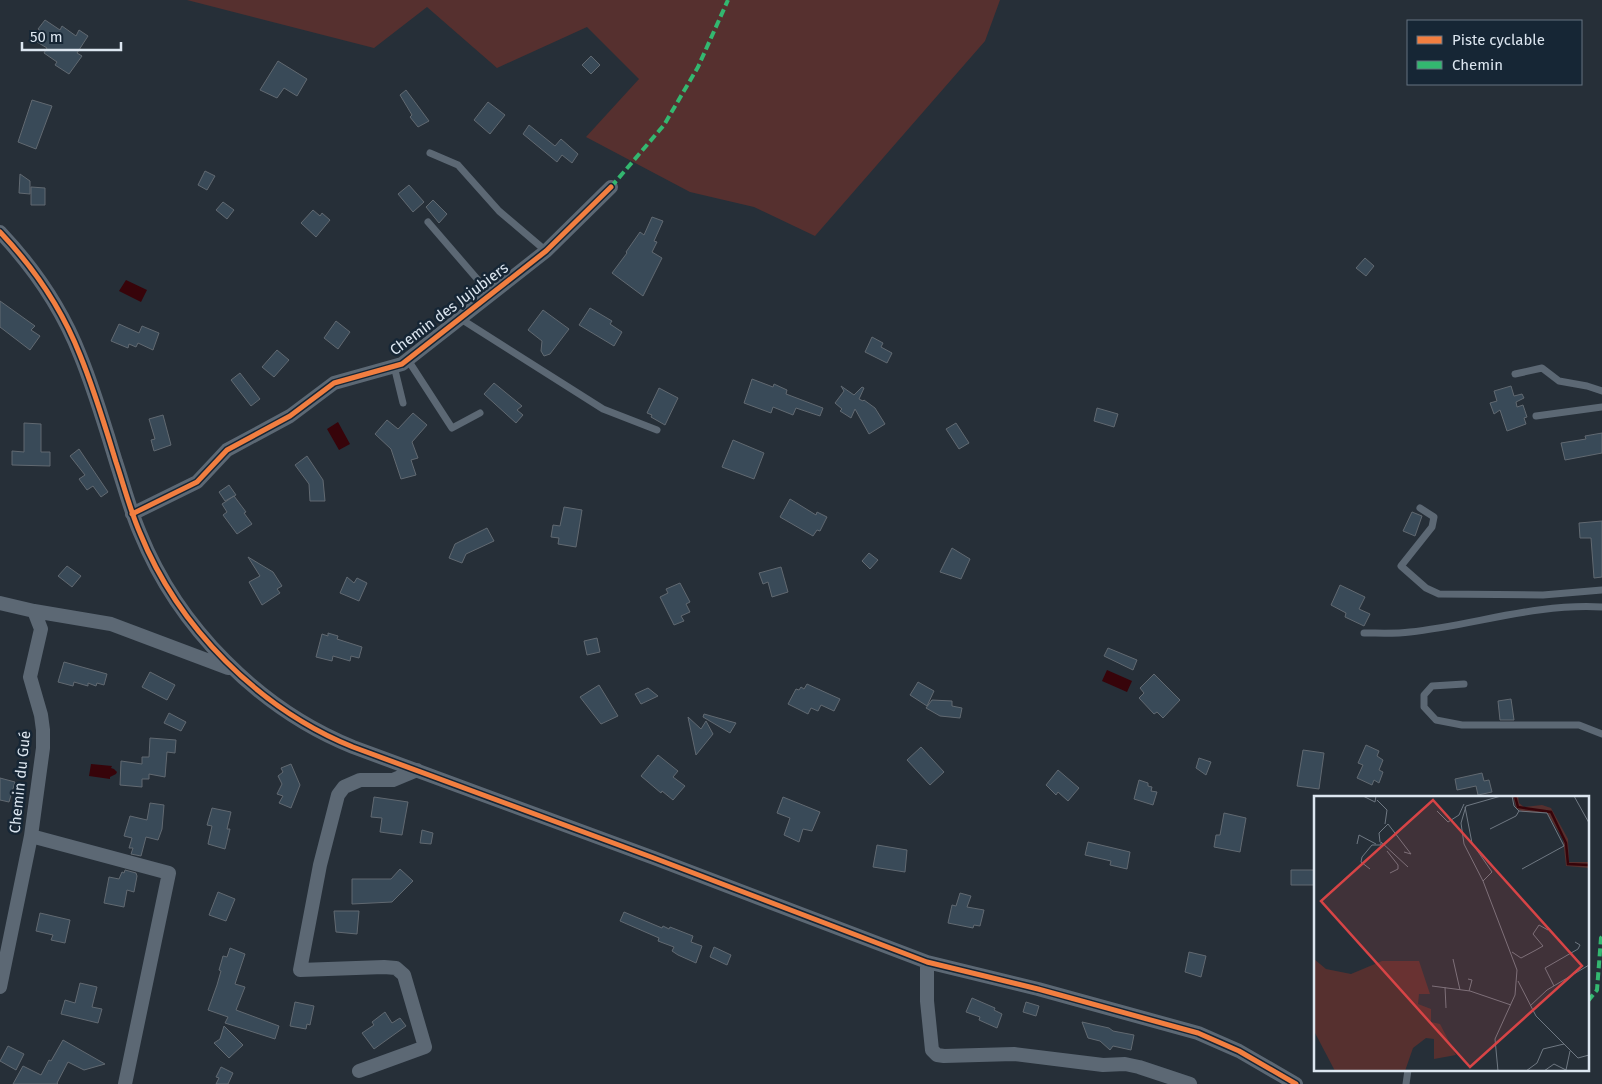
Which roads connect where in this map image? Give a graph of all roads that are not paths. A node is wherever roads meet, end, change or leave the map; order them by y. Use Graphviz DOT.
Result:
graph roads {
  1 [pos="430,153"];
  2 [pos="610,186"];
  3 [pos="428,222"];
  4 [pos="0,232"];
  5 [pos="546,251"];
  6 [pos="491,295"];
  7 [pos="461,319"];
  8 [pos="408,360"];
  9 [pos="394,366"];
  10 [pos="1515,374"];
  11 [pos="1602,391"];
  12 [pos="403,402"];
  13 [pos="1602,407"];
  14 [pos="480,413"];
  15 [pos="1536,416"];
  16 [pos="657,430"];
  17 [pos="1420,508"];
  18 [pos="132,514"];
  19 [pos="1602,590"];
  20 [pos="0,603"];
  21 [pos="1602,607"];
  22 [pos="34,611"];
  23 [pos="1364,633"];
  24 [pos="233,670"];
  25 [pos="1464,684"];
  26 [pos="1602,734"];
  27 [pos="417,770"];
  28 [pos="31,836"];
  29 [pos="928,962"];
  30 [pos="0,987"];
  31 [pos="359,1071"];
  32 [pos="125,1084"];
  33 [pos="1190,1084"];
  34 [pos="1296,1084"];
  1 -- 5 [label="lane"];
  2 -- 5 [label="street, Chemin des Jujubiers"];
  3 -- 6 [label="lane"];
  4 -- 18 [label="street"];
  5 -- 6 [label="street, Chemin des Jujubiers"];
  6 -- 7 [label="street, Chemin des Jujubiers"];
  7 -- 8 [label="street, Chemin des Jujubiers"];
  7 -- 16 [label="lane"];
  8 -- 9 [label="street, Chemin des Jujubiers"];
  8 -- 14 [label="lane"];
  9 -- 12 [label="lane"];
  9 -- 18 [label="street, Chemin des Jujubiers"];
  10 -- 11 [label="lane"];
  13 -- 15 [label="lane"];
  17 -- 19 [label="lane"];
  18 -- 24 [label="street"];
  20 -- 22 [label="street"];
  21 -- 23 [label="lane"];
  22 -- 24 [label="street"];
  22 -- 28 [label="street, Chemin du Gué"];
  24 -- 27 [label="street"];
  25 -- 26 [label="lane"];
  27 -- 29 [label="street"];
  27 -- 31 [label="street"];
  28 -- 30 [label="street, Chemin du Gué"];
  28 -- 32 [label="street"];
  29 -- 33 [label="street"];
  29 -- 34 [label="street"];
}
